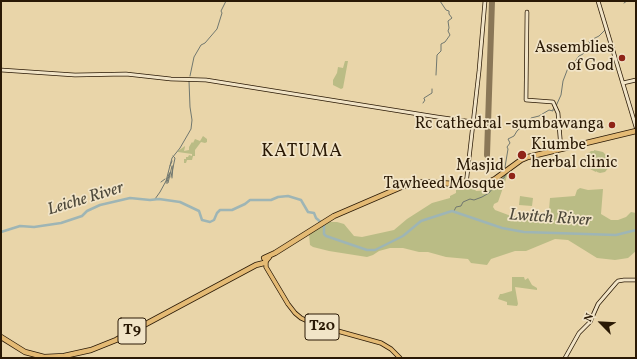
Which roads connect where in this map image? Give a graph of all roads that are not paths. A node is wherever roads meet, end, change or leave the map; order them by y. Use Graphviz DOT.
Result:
graph roads {
  1 [pos="484,1"];
  2 [pos="599,1"];
  3 [pos="527,12"];
  4 [pos="1,70"];
  5 [pos="636,80"];
  6 [pos="624,83"];
  7 [pos="473,122"];
  8 [pos="636,124"];
  9 [pos="636,127"];
  10 [pos="636,131"];
  11 [pos="561,150"];
  12 [pos="466,185"];
  13 [pos="264,262"];
  14 [pos="636,280"];
  15 [pos="1,338"];
  16 [pos="400,358"];
  17 [pos="565,358"];
  1 -- 7 [label="street"];
  2 -- 6 [label="street"];
  3 -- 11 [label="street"];
  4 -- 7 [label="street"];
  5 -- 6 [label="street"];
  6 -- 8 [label="street"];
  6 -- 9 [label="street"];
  7 -- 12 [label="street"];
  10 -- 11 [label="highway"];
  11 -- 12 [label="highway"];
  12 -- 13 [label="highway"];
  13 -- 15 [label="highway, T9"];
  13 -- 16 [label="main road, T20"];
  14 -- 17 [label="street"];
}
